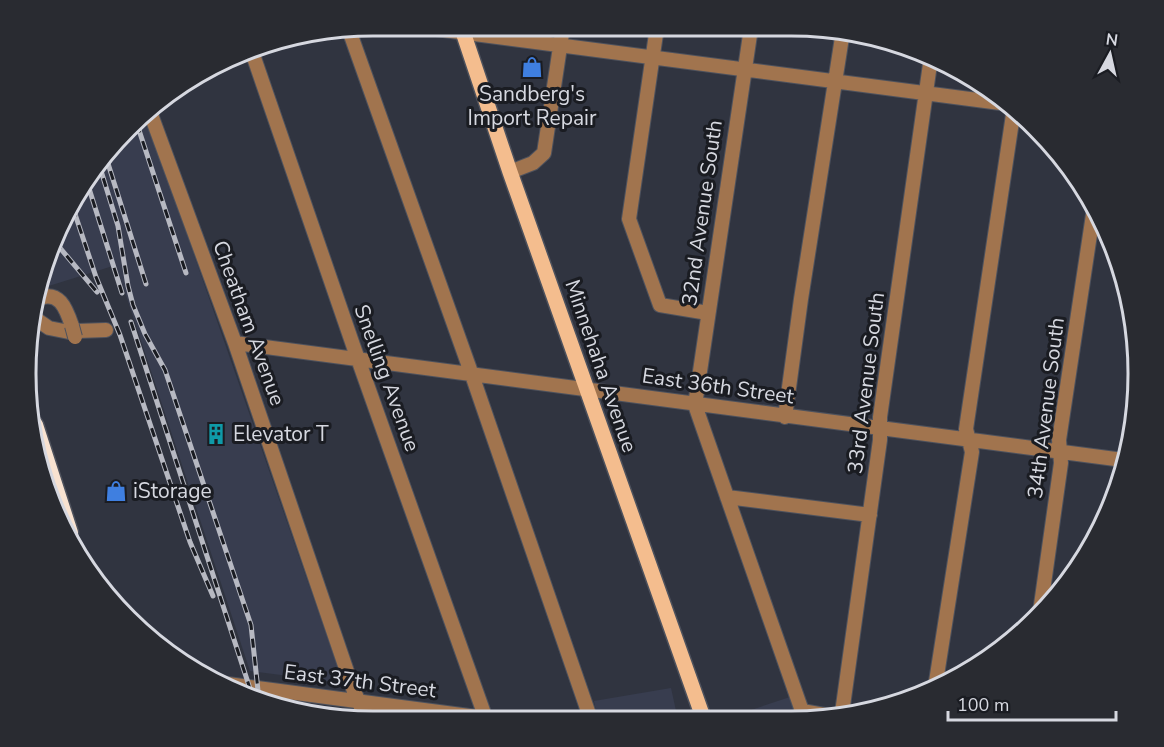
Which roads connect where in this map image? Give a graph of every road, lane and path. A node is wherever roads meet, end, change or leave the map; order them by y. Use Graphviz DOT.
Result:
graph roads {
  1 [pos="464,36"];
  2 [pos="502,36"];
  3 [pos="562,36"];
  4 [pos="656,36"];
  5 [pos="750,36"];
  6 [pos="351,37"];
  7 [pos="842,40"];
  8 [pos="560,46"];
  9 [pos="652,57"];
  10 [pos="254,58"];
  11 [pos="930,66"];
  12 [pos="745,69"];
  13 [pos="836,81"];
  14 [pos="926,94"];
  15 [pos="990,102"];
  16 [pos="152,119"];
  17 [pos="1012,119"];
  18 [pos="510,172"];
  19 [pos="1092,222"];
  20 [pos="45,297"];
  21 [pos="708,313"];
  22 [pos="40,322"];
  23 [pos="106,330"];
  24 [pos="73,331"];
  25 [pos="235,343"];
  26 [pos="359,359"];
  27 [pos="472,375"];
  28 [pos="587,390"];
  29 [pos="696,405"];
  30 [pos="785,417"];
  31 [pos="880,429"];
  32 [pos="970,441"];
  33 [pos="1060,452"];
  34 [pos="1116,459"];
  35 [pos="727,497"];
  36 [pos="870,515"];
  37 [pos="1042,598"];
  38 [pos="937,678"];
  39 [pos="249,687"];
  40 [pos="359,702"];
  41 [pos="844,707"];
  42 [pos="362,710"];
  43 [pos="802,710"];
  44 [pos="428,711"];
  45 [pos="486,711"];
  46 [pos="588,711"];
  47 [pos="701,711"];
  1 -- 18 [label="main road, Minnehaha Avenue"];
  2 -- 8 [label="street"];
  3 -- 8 [label="street"];
  4 -- 9 [label="street"];
  5 -- 12 [label="street, 32nd Avenue South"];
  6 -- 27 [label="street"];
  7 -- 13 [label="street"];
  8 -- 9 [label="street"];
  8 -- 18 [label="street"];
  9 -- 12 [label="street"];
  9 -- 21 [label="street"];
  10 -- 26 [label="street, Snelling Avenue"];
  11 -- 14 [label="street, 33rd Avenue South"];
  12 -- 13 [label="street"];
  12 -- 21 [label="street, 32nd Avenue South"];
  13 -- 14 [label="street"];
  13 -- 30 [label="street"];
  14 -- 15 [label="street"];
  14 -- 31 [label="street, 33rd Avenue South"];
  16 -- 25 [label="street, Cheatham Avenue"];
  17 -- 32 [label="street"];
  18 -- 28 [label="main road, Minnehaha Avenue"];
  19 -- 33 [label="street, 34th Avenue South"];
  20 -- 24 [label="street"];
  21 -- 29 [label="street, 32nd Avenue South"];
  22 -- 24 [label="street"];
  23 -- 24 [label="street"];
  25 -- 26 [label="street, East 36th Street"];
  25 -- 40 [label="street, Cheatham Avenue"];
  26 -- 27 [label="street, East 36th Street"];
  26 -- 45 [label="street, Snelling Avenue"];
  27 -- 28 [label="street, East 36th Street"];
  27 -- 46 [label="street"];
  28 -- 29 [label="street, East 36th Street"];
  28 -- 47 [label="main road, Minnehaha Avenue"];
  29 -- 30 [label="street, East 36th Street"];
  29 -- 35 [label="street"];
  30 -- 31 [label="street, East 36th Street"];
  31 -- 32 [label="street, East 36th Street"];
  31 -- 36 [label="street, 33rd Avenue South"];
  32 -- 33 [label="street, East 36th Street"];
  32 -- 38 [label="street"];
  33 -- 34 [label="street, East 36th Street"];
  33 -- 37 [label="street, 34th Avenue South"];
  35 -- 36 [label="street"];
  35 -- 43 [label="street"];
  36 -- 41 [label="street, 33rd Avenue South"];
  39 -- 40 [label="street, East 37th Street"];
  40 -- 42 [label="street, Cheatham Avenue"];
  40 -- 44 [label="street, East 37th Street"];
}
